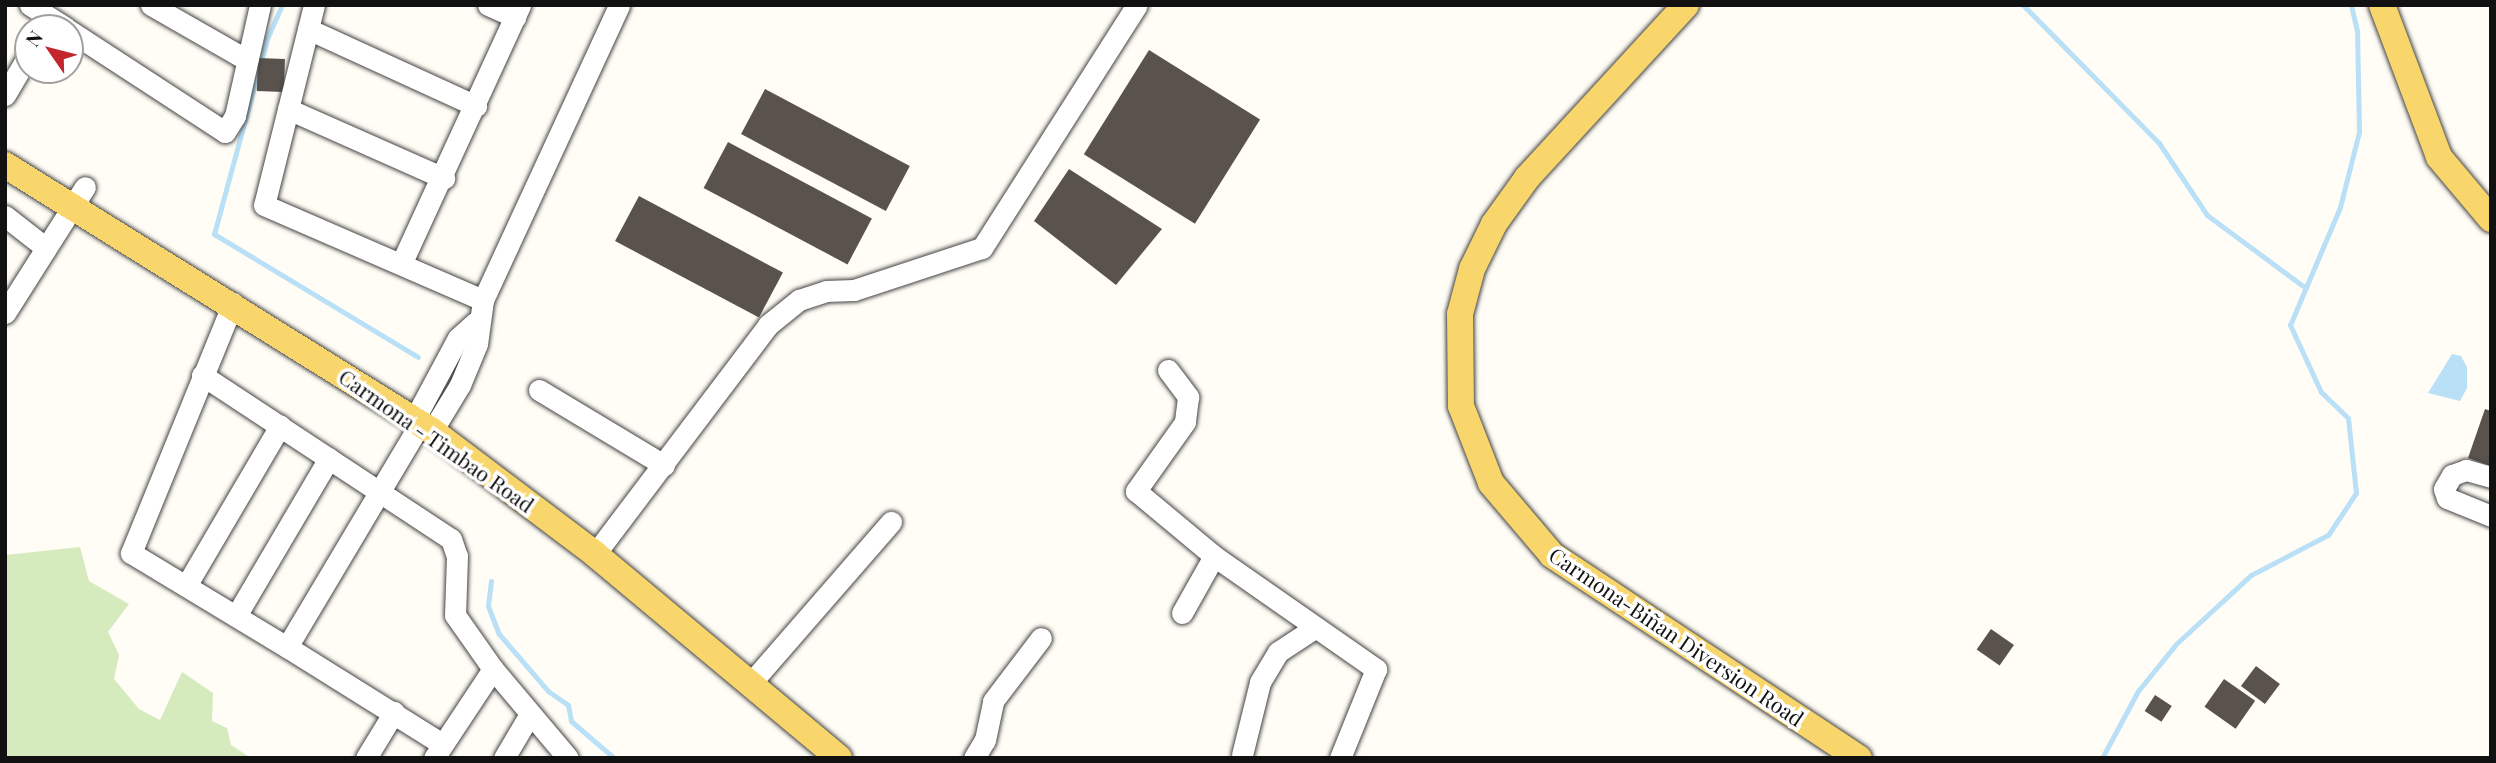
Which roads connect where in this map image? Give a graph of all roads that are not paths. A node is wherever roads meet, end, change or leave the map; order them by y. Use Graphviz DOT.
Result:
graph roads {
  1 [pos="30,5"];
  2 [pos="151,5"];
  3 [pos="260,5"];
  4 [pos="314,5"];
  5 [pos="488,5"];
  6 [pos="619,5"];
  7 [pos="1137,5"];
  8 [pos="1686,5"];
  9 [pos="2382,5"];
  10 [pos="518,11"];
  11 [pos="45,14"];
  12 [pos="308,29"];
  13 [pos="84,39"];
  14 [pos="247,60"];
  15 [pos="14,80"];
  16 [pos="5,95"];
  17 [pos="476,106"];
  18 [pos="288,109"];
  19 [pos="5,165"];
  20 [pos="444,178"];
  21 [pos="80,196"];
  22 [pos="5,216"];
  23 [pos="2491,219"];
  24 [pos="46,248"];
  25 [pos="402,262"];
  26 [pos="12,287"];
  27 [pos="482,300"];
  28 [pos="233,303"];
  29 [pos="5,313"];
  30 [pos="1168,370"];
  31 [pos="202,375"];
  32 [pos="539,390"];
  33 [pos="422,425"];
  34 [pos="280,426"];
  35 [pos="329,458"];
  36 [pos="664,465"];
  37 [pos="2491,477"];
  38 [pos="379,491"];
  39 [pos="2491,516"];
  40 [pos="891,522"];
  41 [pos="596,554"];
  42 [pos="1214,556"];
  43 [pos="186,586"];
  44 [pos="1182,613"];
  45 [pos="236,616"];
  46 [pos="1316,627"];
  47 [pos="1041,638"];
  48 [pos="287,647"];
  49 [pos="492,669"];
  50 [pos="750,684"];
  51 [pos="394,712"];
  52 [pos="530,714"];
  53 [pos="438,751"];
  54 [pos="1242,755"];
  55 [pos="366,758"];
  56 [pos="504,758"];
  57 [pos="568,758"];
  58 [pos="839,758"];
  59 [pos="974,758"];
  60 [pos="1340,758"];
  61 [pos="1859,758"];
  1 -- 11 [label="street"];
  2 -- 14 [label="street"];
  3 -- 14 [label="street"];
  4 -- 12 [label="street"];
  5 -- 10 [label="street"];
  6 -- 27 [label="street"];
  7 -- 36 [label="street"];
  8 -- 61 [label="main road, Carmona-Biñan Diversion Road"];
  9 -- 23 [label="main road"];
  10 -- 17 [label="street"];
  12 -- 17 [label="street"];
  12 -- 18 [label="street"];
  13 -- 14 [label="street"];
  15 -- 16 [label="street"];
  17 -- 20 [label="street"];
  18 -- 20 [label="street"];
  18 -- 25 [label="street"];
  19 -- 21 [label="main road, Carmona - Timbao Road"];
  20 -- 25 [label="street"];
  21 -- 24 [label="street"];
  21 -- 28 [label="main road, Carmona - Timbao Road"];
  22 -- 24 [label="street"];
  24 -- 26 [label="street"];
  25 -- 27 [label="street"];
  26 -- 29 [label="street"];
  27 -- 33 [label="street"];
  28 -- 31 [label="street"];
  28 -- 33 [label="main road, Carmona - Timbao Road"];
  30 -- 42 [label="street"];
  31 -- 34 [label="street"];
  31 -- 43 [label="street"];
  32 -- 36 [label="street"];
  33 -- 38 [label="street"];
  33 -- 41 [label="main road, Carmona - Timbao Road"];
  34 -- 35 [label="street"];
  34 -- 43 [label="street"];
  35 -- 38 [label="street"];
  35 -- 45 [label="street"];
  36 -- 41 [label="street"];
  37 -- 39 [label="street"];
  38 -- 48 [label="street"];
  38 -- 49 [label="street"];
  40 -- 50 [label="street"];
  41 -- 50 [label="main road, Carmona - Timbao Road"];
  42 -- 44 [label="street"];
  42 -- 46 [label="street"];
  43 -- 45 [label="street"];
  45 -- 48 [label="street"];
  46 -- 54 [label="street"];
  46 -- 60 [label="street"];
  47 -- 59 [label="street"];
  48 -- 51 [label="street"];
  49 -- 52 [label="street"];
  49 -- 53 [label="street"];
  50 -- 58 [label="main road, Carmona - Timbao Road"];
  51 -- 53 [label="street"];
  51 -- 55 [label="street"];
  52 -- 56 [label="street"];
  52 -- 57 [label="street"];
}
